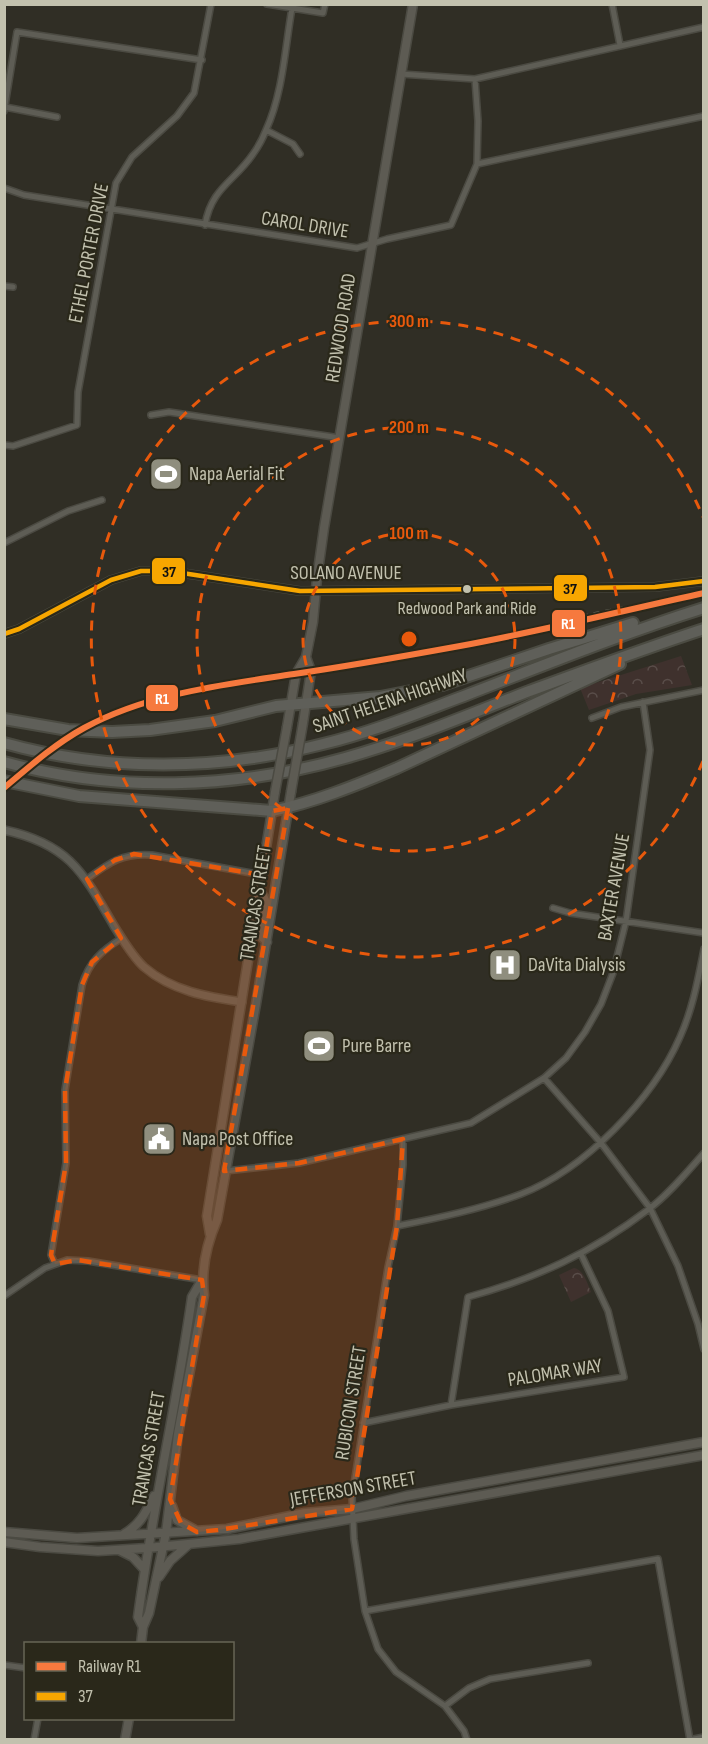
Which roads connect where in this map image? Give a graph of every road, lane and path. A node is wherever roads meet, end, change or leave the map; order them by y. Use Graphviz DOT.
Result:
graph roads {
  1 [pos="211,4"];
  2 [pos="267,4"];
  3 [pos="325,4"];
  4 [pos="413,4"];
  5 [pos="612,4"];
  6 [pos="292,8"];
  7 [pos="704,27"];
  8 [pos="620,45"];
  9 [pos="202,60"];
  10 [pos="401,74"];
  11 [pos="475,79"];
  12 [pos="5,109"];
  13 [pos="704,116"];
  14 [pos="57,117"];
  15 [pos="266,130"];
  16 [pos="300,154"];
  17 [pos="477,164"];
  18 [pos="4,188"];
  19 [pos="111,209"];
  20 [pos="205,225"];
  21 [pos="373,243"];
  22 [pos="4,286"];
  23 [pos="13,287"];
  24 [pos="151,415"];
  25 [pos="340,438"];
  26 [pos="4,445"];
  27 [pos="102,500"];
  28 [pos="4,543"];
  29 [pos="704,581"];
  30 [pos="316,590"];
  31 [pos="704,608"];
  32 [pos="704,629"];
  33 [pos="4,634"];
  34 [pos="672,639"];
  35 [pos="306,657"];
  36 [pos="704,690"];
  37 [pos="643,702"];
  38 [pos="306,703"];
  39 [pos="291,705"];
  40 [pos="592,717"];
  41 [pos="4,719"];
  42 [pos="4,743"];
  43 [pos="4,762"];
  44 [pos="4,782"];
  45 [pos="288,808"];
  46 [pos="272,811"];
  47 [pos="4,830"];
  48 [pos="262,875"];
  49 [pos="87,879"];
  50 [pos="259,890"];
  51 [pos="553,908"];
  52 [pos="626,921"];
  53 [pos="704,933"];
  54 [pos="122,938"];
  55 [pos="267,942"];
  56 [pos="704,949"];
  57 [pos="242,1002"];
  58 [pos="256,1004"];
  59 [pos="544,1078"];
  60 [pos="220,1132"];
  61 [pos="403,1139"];
  62 [pos="601,1143"];
  63 [pos="704,1153"];
  64 [pos="224,1171"];
  65 [pos="650,1208"];
  66 [pos="397,1226"];
  67 [pos="210,1235"];
  68 [pos="581,1254"];
  69 [pos="55,1264"];
  70 [pos="202,1280"];
  71 [pos="4,1296"];
  72 [pos="704,1349"];
  73 [pos="183,1356"];
  74 [pos="187,1393"];
  75 [pos="176,1394"];
  76 [pos="451,1405"];
  77 [pos="363,1423"];
  78 [pos="178,1434"];
  79 [pos="704,1442"];
  80 [pos="704,1455"];
  81 [pos="160,1485"];
  82 [pos="170,1498"];
  83 [pos="352,1509"];
  84 [pos="353,1519"];
  85 [pos="4,1532"];
  86 [pos="197,1532"];
  87 [pos="166,1533"];
  88 [pos="150,1534"];
  89 [pos="121,1536"];
  90 [pos="4,1542"];
  91 [pos="189,1544"];
  92 [pos="164,1546"];
  93 [pos="147,1548"];
  94 [pos="118,1550"];
  95 [pos="144,1569"];
  96 [pos="155,1582"];
  97 [pos="365,1611"];
  98 [pos="143,1627"];
  99 [pos="141,1642"];
  100 [pos="588,1663"];
  101 [pos="4,1665"];
  102 [pos="24,1668"];
  103 [pos="445,1706"];
  104 [pos="38,1720"];
  105 [pos="129,1720"];
  106 [pos="704,1737"];
  107 [pos="690,1739"];
  108 [pos="34,1740"];
  109 [pos="125,1740"];
  110 [pos="467,1740"];
  1 -- 9 [label="street, ETHEL PORTER DRIVE"];
  2 -- 6 [label="street"];
  3 -- 6 [label="street"];
  4 -- 10 [label="main road, REDWOOD ROAD"];
  5 -- 8 [label="street"];
  6 -- 15 [label="street"];
  7 -- 8 [label="street"];
  8 -- 11 [label="street"];
  9 -- 12 [label="street"];
  9 -- 19 [label="street, ETHEL PORTER DRIVE"];
  10 -- 11 [label="street"];
  10 -- 21 [label="main road, REDWOOD ROAD"];
  11 -- 17 [label="street, CAROL DRIVE"];
  12 -- 14 [label="street"];
  13 -- 17 [label="street"];
  15 -- 16 [label="street"];
  15 -- 20 [label="street"];
  17 -- 21 [label="street, CAROL DRIVE"];
  18 -- 19 [label="street, CAROL DRIVE"];
  19 -- 20 [label="street, CAROL DRIVE"];
  19 -- 26 [label="street, ETHEL PORTER DRIVE"];
  20 -- 21 [label="street, CAROL DRIVE"];
  21 -- 25 [label="main road, REDWOOD ROAD"];
  22 -- 23 [label="street"];
  24 -- 25 [label="street"];
  25 -- 30 [label="main road, REDWOOD ROAD"];
  27 -- 28 [label="street"];
  29 -- 30 [label="street, SOLANO AVENUE"];
  30 -- 33 [label="street, SOLANO AVENUE"];
  30 -- 35 [label="main road, REDWOOD ROAD"];
  31 -- 38 [label="highway"];
  31 -- 42 [label="highway, SAINT HELENA HIGHWAY"];
  32 -- 34 [label="highway, SAINT HELENA HIGHWAY"];
  34 -- 43 [label="highway, SAINT HELENA HIGHWAY"];
  34 -- 45 [label="highway"];
  35 -- 38 [label="main road, REDWOOD ROAD"];
  35 -- 39 [label="main road, REDWOOD ROAD"];
  36 -- 37 [label="street"];
  37 -- 40 [label="street"];
  37 -- 52 [label="street, BAXTER AVENUE"];
  38 -- 39 [label="highway"];
  38 -- 45 [label="main road, REDWOOD ROAD, bridge"];
  39 -- 41 [label="highway"];
  39 -- 46 [label="main road, REDWOOD ROAD, bridge"];
  44 -- 46 [label="highway"];
  45 -- 46 [label="highway"];
  45 -- 55 [label="main road, TRANCAS STREET"];
  46 -- 48 [label="main road, TRANCAS STREET"];
  47 -- 49 [label="street"];
  48 -- 49 [label="street"];
  48 -- 50 [label="main road, TRANCAS STREET"];
  49 -- 54 [label="street"];
  50 -- 55 [label="main road"];
  50 -- 57 [label="main road, TRANCAS STREET"];
  51 -- 52 [label="street"];
  52 -- 53 [label="street"];
  52 -- 59 [label="street, BAXTER AVENUE"];
  54 -- 57 [label="street"];
  54 -- 69 [label="street"];
  55 -- 58 [label="main road, TRANCAS STREET"];
  56 -- 62 [label="street"];
  57 -- 58 [label="main road"];
  57 -- 60 [label="main road, TRANCAS STREET"];
  58 -- 64 [label="main road, TRANCAS STREET"];
  59 -- 61 [label="street, BAXTER AVENUE"];
  59 -- 62 [label="street"];
  60 -- 64 [label="main road"];
  60 -- 67 [label="main road, TRANCAS STREET"];
  61 -- 64 [label="street, BAXTER AVENUE"];
  61 -- 66 [label="street, RUBICON STREET"];
  62 -- 65 [label="street"];
  62 -- 66 [label="street"];
  63 -- 65 [label="street"];
  64 -- 67 [label="main road, TRANCAS STREET"];
  65 -- 68 [label="street"];
  65 -- 72 [label="street"];
  66 -- 77 [label="street, RUBICON STREET"];
  67 -- 70 [label="main road, TRANCAS STREET"];
  68 -- 76 [label="street"];
  68 -- 76 [label="street, PALOMAR WAY"];
  69 -- 70 [label="street"];
  69 -- 71 [label="street"];
  70 -- 73 [label="main road, TRANCAS STREET"];
  70 -- 74 [label="main road, TRANCAS STREET"];
  73 -- 74 [label="main road"];
  73 -- 75 [label="main road, TRANCAS STREET"];
  74 -- 78 [label="main road, TRANCAS STREET"];
  75 -- 78 [label="main road"];
  75 -- 81 [label="main road, TRANCAS STREET"];
  76 -- 77 [label="street, PALOMAR WAY"];
  77 -- 83 [label="street, RUBICON STREET"];
  78 -- 82 [label="main road, TRANCAS STREET"];
  79 -- 83 [label="main road, JEFFERSON STREET"];
  80 -- 84 [label="main road, JEFFERSON STREET"];
  81 -- 88 [label="main road, TRANCAS STREET"];
  81 -- 89 [label="main road"];
  82 -- 86 [label="main road"];
  82 -- 87 [label="main road, TRANCAS STREET"];
  83 -- 84 [label="street, RUBICON STREET"];
  83 -- 86 [label="main road, JEFFERSON STREET"];
  84 -- 91 [label="main road, JEFFERSON STREET"];
  84 -- 97 [label="street, RUBICON STREET"];
  85 -- 89 [label="main road, JEFFERSON STREET"];
  86 -- 87 [label="main road, JEFFERSON STREET"];
  87 -- 88 [label="main road, JEFFERSON STREET"];
  87 -- 92 [label="main road, TRANCAS STREET"];
  88 -- 89 [label="main road, JEFFERSON STREET"];
  88 -- 93 [label="main road, TRANCAS STREET"];
  90 -- 94 [label="main road, JEFFERSON STREET"];
  91 -- 92 [label="main road, JEFFERSON STREET"];
  91 -- 96 [label="main road"];
  92 -- 93 [label="main road, JEFFERSON STREET"];
  92 -- 96 [label="main road, TRANCAS STREET"];
  93 -- 94 [label="main road, JEFFERSON STREET"];
  93 -- 95 [label="main road, TRANCAS STREET"];
  94 -- 95 [label="main road"];
  95 -- 98 [label="main road, TRANCAS STREET"];
  96 -- 98 [label="main road, TRANCAS STREET"];
  97 -- 103 [label="street, RUBICON STREET"];
  97 -- 107 [label="street"];
  98 -- 99 [label="main road, TRANCAS STREET"];
  100 -- 103 [label="street"];
  101 -- 102 [label="street"];
  103 -- 110 [label="street, RUBICON STREET"];
  104 -- 108 [label="street"];
  105 -- 109 [label="main road"];
  106 -- 107 [label="street"];
}
